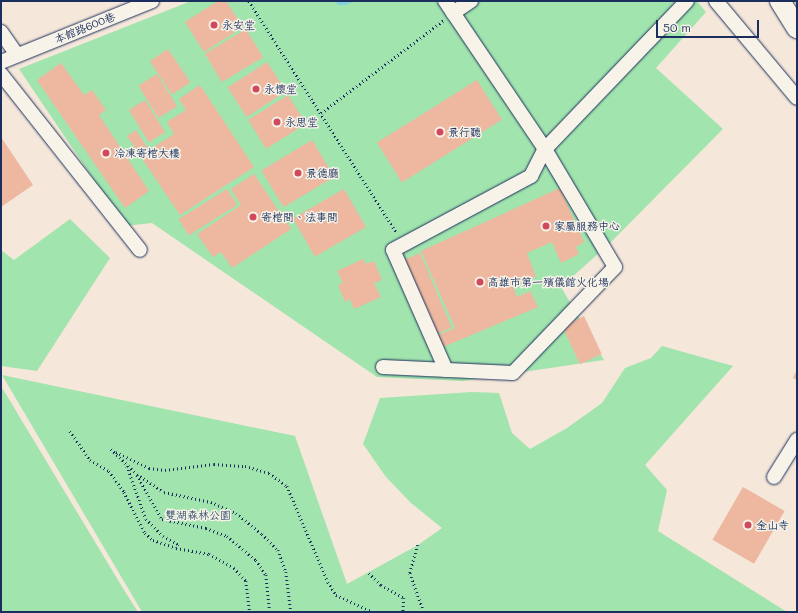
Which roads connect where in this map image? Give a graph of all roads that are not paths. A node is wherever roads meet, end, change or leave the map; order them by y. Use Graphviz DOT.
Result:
graph roads {
  1 [pos="152,1"];
  2 [pos="445,1"];
  3 [pos="471,1"];
  4 [pos="687,1"];
  5 [pos="716,1"];
  6 [pos="780,1"];
  7 [pos="784,1"];
  8 [pos="453,13"];
  9 [pos="797,18"];
  10 [pos="797,28"];
  11 [pos="1,32"];
  12 [pos="17,55"];
  13 [pos="1,62"];
  14 [pos="1,74"];
  15 [pos="797,98"];
  16 [pos="545,149"];
  17 [pos="140,250"];
  18 [pos="383,367"];
  19 [pos="446,370"];
  20 [pos="797,440"];
  21 [pos="774,477"];
  1 -- 12 [label="street, 本館路600巷"];
  2 -- 8 [label="street"];
  3 -- 8 [label="street"];
  4 -- 16 [label="street"];
  5 -- 15 [label="street"];
  6 -- 10 [label="highway"];
  7 -- 9 [label="highway"];
  8 -- 16 [label="street"];
  11 -- 12 [label="street"];
  12 -- 13 [label="street, 本館路600巷"];
  14 -- 17 [label="street"];
  16 -- 19 [label="street"];
  16 -- 19 [label="street"];
  18 -- 19 [label="street"];
  20 -- 21 [label="street"];
}
